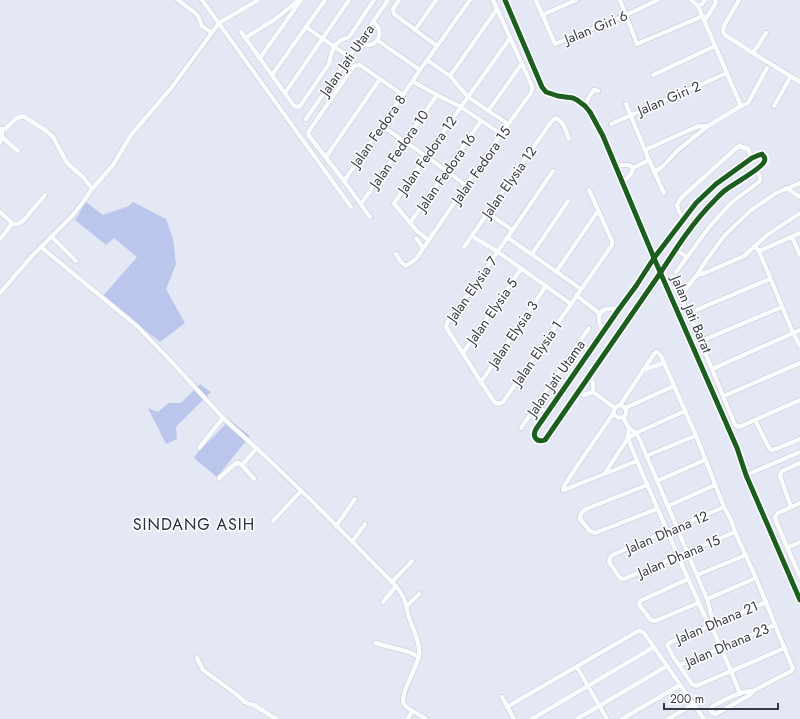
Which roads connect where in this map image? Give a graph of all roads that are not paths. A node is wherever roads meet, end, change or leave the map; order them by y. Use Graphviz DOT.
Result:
graph roads {
  1 [pos="178,0"];
  2 [pos="202,0"];
  3 [pos="258,0"];
  4 [pos="300,0"];
  5 [pos="325,0"];
  6 [pos="349,0"];
  7 [pos="374,0"];
  8 [pos="388,0"];
  9 [pos="399,0"];
  10 [pos="436,0"];
  11 [pos="470,0"];
  12 [pos="493,0"];
  13 [pos="505,0"];
  14 [pos="536,0"];
  15 [pos="576,0"];
  16 [pos="620,0"];
  17 [pos="658,0"];
  18 [pos="691,0"];
  19 [pos="705,0"];
  20 [pos="715,0"];
  21 [pos="739,0"];
  22 [pos="698,6"];
  23 [pos="497,9"];
  24 [pos="542,15"];
  25 [pos="626,15"];
  26 [pos="703,17"];
  27 [pos="374,22"];
  28 [pos="219,23"];
  29 [pos="306,27"];
  30 [pos="415,30"];
  31 [pos="241,32"];
  32 [pos="212,33"];
  33 [pos="766,33"];
  34 [pos="245,38"];
  35 [pos="322,38"];
  36 [pos="510,38"];
  37 [pos="377,40"];
  38 [pos="359,42"];
  39 [pos="334,46"];
  40 [pos="437,46"];
  41 [pos="716,46"];
  42 [pos="753,53"];
  43 [pos="349,57"];
  44 [pos="260,58"];
  45 [pos="427,60"];
  46 [pos="521,65"];
  47 [pos="767,68"];
  48 [pos="420,70"];
  49 [pos="727,73"];
  50 [pos="272,75"];
  51 [pos="653,75"];
  52 [pos="450,76"];
  53 [pos="791,76"];
  54 [pos="380,79"];
  55 [pos="412,81"];
  56 [pos="800,82"];
  57 [pos="598,91"];
  58 [pos="285,93"];
  59 [pos="403,95"];
  60 [pos="437,95"];
  61 [pos="468,97"];
  62 [pos="626,104"];
  63 [pos="585,106"];
  64 [pos="741,106"];
  65 [pos="774,106"];
  66 [pos="461,107"];
  67 [pos="488,111"];
  68 [pos="631,115"];
  69 [pos="306,119"];
  70 [pos="481,121"];
  71 [pos="508,124"];
  72 [pos="611,124"];
  73 [pos="382,126"];
  74 [pos="708,126"];
  75 [pos="1,129"];
  76 [pos="501,134"];
  77 [pos="2,137"];
  78 [pos="569,139"];
  79 [pos="0,142"];
  80 [pos="405,142"];
  81 [pos="645,150"];
  82 [pos="18,151"];
  83 [pos="426,156"];
  84 [pos="326,157"];
  85 [pos="752,158"];
  86 [pos="649,160"];
  87 [pos="615,165"];
  88 [pos="633,168"];
  89 [pos="756,170"];
  90 [pos="446,171"];
  91 [pos="553,171"];
  92 [pos="654,172"];
  93 [pos="344,181"];
  94 [pos="623,183"];
  95 [pos="800,183"];
  96 [pos="467,186"];
  97 [pos="786,188"];
  98 [pos="92,189"];
  99 [pos="589,190"];
  100 [pos="664,193"];
  101 [pos="45,196"];
  102 [pos="800,197"];
  103 [pos="568,201"];
  104 [pos="361,204"];
  105 [pos="351,207"];
  106 [pos="598,211"];
  107 [pos="0,212"];
  108 [pos="488,213"];
  109 [pos="800,213"];
  110 [pos="370,217"];
  111 [pos="685,218"];
  112 [pos="410,223"];
  113 [pos="12,224"];
  114 [pos="512,230"];
  115 [pos="800,233"];
  116 [pos="51,236"];
  117 [pos="472,236"];
  118 [pos="508,237"];
  119 [pos="792,237"];
  120 [pos="416,238"];
  121 [pos="0,239"];
  122 [pos="428,240"];
  123 [pos="755,246"];
  124 [pos="40,247"];
  125 [pos="423,248"];
  126 [pos="464,248"];
  127 [pos="675,249"];
  128 [pos="759,251"];
  129 [pos="498,252"];
  130 [pos="396,254"];
  131 [pos="532,254"];
  132 [pos="800,255"];
  133 [pos="687,257"];
  134 [pos="654,258"];
  135 [pos="76,261"];
  136 [pos="521,269"];
  137 [pos="556,272"];
  138 [pos="661,272"];
  139 [pos="676,272"];
  140 [pos="697,275"];
  141 [pos="770,279"];
  142 [pos="546,286"];
  143 [pos="581,289"];
  144 [pos="0,293"];
  145 [pos="576,295"];
  146 [pos="571,304"];
  147 [pos="782,307"];
  148 [pos="619,309"];
  149 [pos="689,313"];
  150 [pos="600,314"];
  151 [pos="589,328"];
  152 [pos="800,330"];
  153 [pos="603,332"];
  154 [pos="793,333"];
  155 [pos="701,341"];
  156 [pos="579,344"];
  157 [pos="800,346"];
  158 [pos="589,351"];
  159 [pos="463,353"];
  160 [pos="664,363"];
  161 [pos="800,363"];
  162 [pos="712,369"];
  163 [pos="643,370"];
  164 [pos="589,377"];
  165 [pos="481,382"];
  166 [pos="674,386"];
  167 [pos="593,392"];
  168 [pos="578,393"];
  169 [pos="724,396"];
  170 [pos="800,400"];
  171 [pos="536,405"];
  172 [pos="620,405"];
  173 [pos="614,408"];
  174 [pos="626,408"];
  175 [pos="685,412"];
  176 [pos="546,413"];
  177 [pos="613,414"];
  178 [pos="223,418"];
  179 [pos="623,418"];
  180 [pos="755,420"];
  181 [pos="521,428"];
  182 [pos="629,428"];
  183 [pos="636,433"];
  184 [pos="695,436"];
  185 [pos="628,438"];
  186 [pos="800,439"];
  187 [pos="199,448"];
  188 [pos="257,448"];
  189 [pos="800,452"];
  190 [pos="646,456"];
  191 [pos="705,460"];
  192 [pos="636,461"];
  193 [pos="800,463"];
  194 [pos="242,465"];
  195 [pos="605,474"];
  196 [pos="746,475"];
  197 [pos="219,478"];
  198 [pos="254,478"];
  199 [pos="657,481"];
  200 [pos="647,485"];
  201 [pos="715,485"];
  202 [pos="301,491"];
  203 [pos="355,499"];
  204 [pos="800,503"];
  205 [pos="668,506"];
  206 [pos="724,507"];
  207 [pos="791,507"];
  208 [pos="657,509"];
  209 [pos="273,521"];
  210 [pos="365,524"];
  211 [pos="336,526"];
  212 [pos="677,527"];
  213 [pos="667,532"];
  214 [pos="735,532"];
  215 [pos="352,542"];
  216 [pos="800,542"];
  217 [pos="787,548"];
  218 [pos="687,552"];
  219 [pos="746,555"];
  220 [pos="678,556"];
  221 [pos="412,561"];
  222 [pos="697,575"];
  223 [pos="800,576"];
  224 [pos="756,578"];
  225 [pos="624,579"];
  226 [pos="688,579"];
  227 [pos="392,582"];
  228 [pos="396,586"];
  229 [pos="419,594"];
  230 [pos="707,599"];
  231 [pos="800,600"];
  232 [pos="383,602"];
  233 [pos="766,602"];
  234 [pos="698,603"];
  235 [pos="407,606"];
  236 [pos="775,625"];
  237 [pos="712,626"];
  238 [pos="375,643"];
  239 [pos="654,647"];
  240 [pos="721,648"];
  241 [pos="785,648"];
  242 [pos="419,657"];
  243 [pos="197,658"];
  244 [pos="680,665"];
  245 [pos="667,666"];
  246 [pos="577,667"];
  247 [pos="731,671"];
  248 [pos="588,686"];
  249 [pos="680,686"];
  250 [pos="753,691"];
  251 [pos="740,694"];
  252 [pos="502,697"];
  253 [pos="694,704"];
  254 [pos="600,706"];
  255 [pos="507,707"];
  256 [pos="412,711"];
  257 [pos="276,719"];
  258 [pos="408,719"];
  259 [pos="426,719"];
  260 [pos="514,719"];
  261 [pos="532,719"];
  262 [pos="577,719"];
  263 [pos="607,719"];
  264 [pos="622,719"];
  265 [pos="668,719"];
  266 [pos="704,719"];
  1 -- 32 [label="street"];
  2 -- 28 [label="street"];
  3 -- 28 [label="street"];
  4 -- 34 [label="street"];
  4 -- 44 [label="street"];
  5 -- 29 [label="street"];
  6 -- 35 [label="street"];
  7 -- 39 [label="street"];
  8 -- 27 [label="street, Jalan Jati Utara"];
  9 -- 30 [label="street"];
  10 -- 30 [label="street"];
  11 -- 40 [label="street, Jalan Fedora 8"];
  12 -- 23 [label="street"];
  13 -- 63 [label="street, Jalan Jati Barat"];
  14 -- 24 [label="street"];
  15 -- 24 [label="street"];
  16 -- 25 [label="street"];
  17 -- 25 [label="street, Jalan Giri 6"];
  18 -- 22 [label="street"];
  19 -- 22 [label="street"];
  20 -- 26 [label="street"];
  21 -- 42 [label="street"];
  22 -- 26 [label="street"];
  23 -- 36 [label="street"];
  23 -- 52 [label="street"];
  24 -- 25 [label="street, Jalan Giri 6"];
  25 -- 26 [label="street"];
  26 -- 41 [label="street"];
  27 -- 37 [label="street"];
  27 -- 38 [label="street, Jalan Jati Utara"];
  28 -- 32 [label="street"];
  28 -- 105 [label="street"];
  29 -- 35 [label="street"];
  29 -- 50 [label="street"];
  30 -- 40 [label="street"];
  31 -- 34 [label="street"];
  32 -- 98 [label="street"];
  33 -- 42 [label="street"];
  34 -- 44 [label="street"];
  35 -- 39 [label="street"];
  35 -- 58 [label="street"];
  36 -- 46 [label="street"];
  36 -- 61 [label="street, Jalan Fedora 12"];
  37 -- 38 [label="street"];
  37 -- 48 [label="street"];
  38 -- 43 [label="street, Jalan Jati Utara"];
  39 -- 43 [label="street"];
  39 -- 58 [label="street"];
  40 -- 45 [label="street, Jalan Fedora 8"];
  41 -- 49 [label="street"];
  41 -- 51 [label="street"];
  42 -- 53 [label="street"];
  43 -- 69 [label="street, Jalan Jati Utara"];
  44 -- 50 [label="street"];
  45 -- 48 [label="street, Jalan Fedora 8"];
  45 -- 52 [label="street"];
  46 -- 67 [label="street"];
  46 -- 71 [label="street, Jalan Fedora 15"];
  47 -- 64 [label="street"];
  48 -- 55 [label="street, Jalan Fedora 8"];
  49 -- 64 [label="street"];
  49 -- 68 [label="street, Jalan Giri 2"];
  50 -- 58 [label="street"];
  52 -- 61 [label="street"];
  53 -- 56 [label="street"];
  53 -- 65 [label="street"];
  54 -- 59 [label="street"];
  54 -- 84 [label="street"];
  54 -- 84 [label="street"];
  55 -- 59 [label="street, Jalan Fedora 8"];
  55 -- 60 [label="street"];
  57 -- 63 [label="street"];
  59 -- 73 [label="street, Jalan Fedora 8"];
  60 -- 66 [label="street"];
  60 -- 80 [label="street, Jalan Fedora 10"];
  61 -- 66 [label="street, Jalan Fedora 12"];
  61 -- 67 [label="street"];
  62 -- 68 [label="street"];
  63 -- 87 [label="street, Jalan Jati Barat"];
  64 -- 74 [label="street"];
  66 -- 70 [label="street"];
  66 -- 83 [label="street, Jalan Fedora 12"];
  67 -- 71 [label="street"];
  68 -- 72 [label="street, Jalan Giri 2"];
  68 -- 81 [label="street"];
  70 -- 76 [label="street"];
  70 -- 90 [label="street, Jalan Fedora 16"];
  71 -- 76 [label="street, Jalan Fedora 15"];
  73 -- 80 [label="street"];
  73 -- 93 [label="street, Jalan Fedora 8"];
  74 -- 81 [label="street"];
  74 -- 92 [label="street"];
  75 -- 77 [label="street"];
  75 -- 98 [label="street"];
  76 -- 96 [label="street, Jalan Fedora 15"];
  77 -- 79 [label="street"];
  77 -- 82 [label="street"];
  78 -- 108 [label="street, Jalan Elysia 12"];
  80 -- 83 [label="street"];
  80 -- 104 [label="street, Jalan Fedora 10"];
  81 -- 86 [label="street"];
  83 -- 90 [label="street"];
  83 -- 112 [label="street, Jalan Fedora 12"];
  84 -- 93 [label="street"];
  85 -- 89 [label="street"];
  85 -- 111 [label="street, Jalan Jati Utama"];
  85 -- 111 [label="street"];
  86 -- 88 [label="street"];
  86 -- 92 [label="street"];
  87 -- 88 [label="street"];
  87 -- 94 [label="street, Jalan Jati Barat"];
  88 -- 94 [label="street"];
  89 -- 127 [label="street, Jalan Jati Utama"];
  89 -- 133 [label="street"];
  90 -- 96 [label="street"];
  90 -- 112 [label="street, Jalan Fedora 16"];
  91 -- 114 [label="street, Jalan Elysia 7"];
  92 -- 100 [label="street"];
  93 -- 104 [label="street"];
  94 -- 134 [label="street, Jalan Jati Barat"];
  95 -- 97 [label="street"];
  96 -- 122 [label="street, Jalan Fedora 15"];
  97 -- 102 [label="street"];
  97 -- 140 [label="street"];
  98 -- 116 [label="street"];
  99 -- 106 [label="street"];
  101 -- 113 [label="street"];
  103 -- 131 [label="street"];
  104 -- 110 [label="street"];
  106 -- 137 [label="street"];
  106 -- 143 [label="street, Jalan Elysia 1"];
  107 -- 113 [label="street"];
  108 -- 114 [label="street"];
  108 -- 117 [label="street, Jalan Elysia 12"];
  109 -- 123 [label="street"];
  111 -- 134 [label="street, Jalan Jati Utama"];
  112 -- 122 [label="street"];
  113 -- 121 [label="street"];
  114 -- 118 [label="street, Jalan Elysia 7"];
  115 -- 119 [label="street"];
  116 -- 124 [label="street"];
  116 -- 135 [label="street"];
  117 -- 126 [label="street, Jalan Elysia 12"];
  117 -- 129 [label="street"];
  118 -- 129 [label="street, Jalan Elysia 7"];
  118 -- 131 [label="street"];
  119 -- 128 [label="street"];
  119 -- 132 [label="street"];
  120 -- 125 [label="street"];
  122 -- 125 [label="street, Jalan Fedora 15"];
  123 -- 128 [label="street"];
  123 -- 140 [label="street"];
  124 -- 144 [label="street"];
  124 -- 178 [label="street"];
  125 -- 130 [label="street, Jalan Fedora 15"];
  127 -- 133 [label="street"];
  127 -- 138 [label="street, Jalan Jati Utama"];
  128 -- 141 [label="street"];
  129 -- 136 [label="street"];
  129 -- 159 [label="street, Jalan Elysia 7"];
  131 -- 137 [label="street"];
  133 -- 139 [label="street"];
  134 -- 138 [label="street, Jalan Jati Barat"];
  134 -- 148 [label="street, Jalan Jati Utama"];
  136 -- 142 [label="street"];
  136 -- 159 [label="street, Jalan Elysia 5"];
  137 -- 143 [label="street"];
  138 -- 164 [label="street, Jalan Jati Utama"];
  138 -- 196 [label="street, Jalan Jati Barat"];
  140 -- 149 [label="street"];
  141 -- 147 [label="street"];
  141 -- 149 [label="street"];
  142 -- 146 [label="street"];
  142 -- 165 [label="street, Jalan Elysia 3"];
  143 -- 145 [label="street, Jalan Elysia 1"];
  145 -- 146 [label="street, Jalan Elysia 1"];
  145 -- 150 [label="street"];
  146 -- 165 [label="street, Jalan Elysia 1"];
  147 -- 154 [label="street"];
  147 -- 155 [label="street"];
  148 -- 150 [label="street"];
  148 -- 153 [label="street, Jalan Jati Utama"];
  149 -- 155 [label="street"];
  150 -- 153 [label="street"];
  151 -- 156 [label="street"];
  152 -- 154 [label="street"];
  153 -- 158 [label="street, Jalan Jati Utama"];
  154 -- 157 [label="street"];
  154 -- 162 [label="street"];
  155 -- 162 [label="street"];
  156 -- 158 [label="street"];
  156 -- 171 [label="street"];
  158 -- 176 [label="street, Jalan Jati Utama"];
  159 -- 165 [label="street"];
  160 -- 163 [label="street"];
  160 -- 163 [label="street"];
  160 -- 166 [label="street"];
  161 -- 169 [label="street"];
  162 -- 169 [label="street"];
  163 -- 172 [label="street"];
  164 -- 167 [label="street"];
  164 -- 168 [label="street, Jalan Jati Utama"];
  166 -- 174 [label="street"];
  166 -- 175 [label="street"];
  167 -- 168 [label="street"];
  167 -- 173 [label="street"];
  168 -- 176 [label="street, Jalan Jati Utama"];
  169 -- 180 [label="street"];
  170 -- 180 [label="street"];
  171 -- 176 [label="street"];
  171 -- 181 [label="street"];
  172 -- 173 [label="street"];
  172 -- 174 [label="street"];
  173 -- 177 [label="street"];
  174 -- 179 [label="street"];
  175 -- 183 [label="street"];
  175 -- 184 [label="street"];
  177 -- 179 [label="street"];
  177 -- 195 [label="street"];
  178 -- 187 [label="street"];
  178 -- 188 [label="street"];
  179 -- 182 [label="street"];
  180 -- 186 [label="street"];
  182 -- 183 [label="street"];
  182 -- 185 [label="street"];
  183 -- 185 [label="street"];
  183 -- 190 [label="street"];
  184 -- 190 [label="street"];
  184 -- 191 [label="street"];
  185 -- 192 [label="street"];
  185 -- 195 [label="street"];
  188 -- 194 [label="street"];
  188 -- 202 [label="street"];
  189 -- 196 [label="street"];
  190 -- 199 [label="street"];
  191 -- 199 [label="street"];
  191 -- 201 [label="street"];
  192 -- 195 [label="street"];
  192 -- 200 [label="street"];
  193 -- 207 [label="street"];
  194 -- 197 [label="street"];
  194 -- 198 [label="street"];
  196 -- 231 [label="street, Jalan Jati Barat"];
  199 -- 205 [label="street"];
  200 -- 208 [label="street"];
  200 -- 208 [label="street"];
  201 -- 205 [label="street"];
  201 -- 206 [label="street"];
  202 -- 209 [label="street"];
  202 -- 211 [label="street"];
  203 -- 211 [label="street"];
  204 -- 207 [label="street"];
  205 -- 212 [label="street"];
  206 -- 212 [label="street, Jalan Dhana 12"];
  206 -- 214 [label="street"];
  207 -- 217 [label="street"];
  208 -- 213 [label="street"];
  210 -- 215 [label="street"];
  211 -- 215 [label="street"];
  212 -- 213 [label="street, Jalan Dhana 12"];
  212 -- 218 [label="street"];
  213 -- 220 [label="street"];
  213 -- 225 [label="street, Jalan Dhana 12"];
  214 -- 218 [label="street, Jalan Dhana 15"];
  214 -- 219 [label="street"];
  215 -- 227 [label="street"];
  216 -- 217 [label="street"];
  217 -- 223 [label="street"];
  218 -- 220 [label="street, Jalan Dhana 15"];
  218 -- 222 [label="street"];
  219 -- 222 [label="street"];
  219 -- 224 [label="street"];
  220 -- 225 [label="street, Jalan Dhana 15"];
  220 -- 226 [label="street"];
  221 -- 227 [label="street"];
  222 -- 230 [label="street"];
  224 -- 230 [label="street"];
  224 -- 233 [label="street"];
  226 -- 234 [label="street"];
  226 -- 234 [label="street"];
  227 -- 228 [label="street"];
  228 -- 232 [label="street"];
  228 -- 235 [label="street"];
  229 -- 235 [label="street"];
  230 -- 237 [label="street"];
  233 -- 236 [label="street"];
  233 -- 237 [label="street, Jalan Dhana 21"];
  234 -- 237 [label="street"];
  235 -- 242 [label="street"];
  236 -- 240 [label="street, Jalan Dhana 23"];
  236 -- 241 [label="street"];
  237 -- 240 [label="street"];
  237 -- 244 [label="street, Jalan Dhana 21"];
  238 -- 242 [label="street"];
  239 -- 245 [label="street"];
  239 -- 246 [label="street"];
  239 -- 248 [label="street"];
  240 -- 244 [label="street, Jalan Dhana 23"];
  240 -- 247 [label="street"];
  241 -- 247 [label="street"];
  241 -- 250 [label="street"];
  242 -- 256 [label="street"];
  243 -- 257 [label="street"];
  244 -- 247 [label="street"];
  245 -- 249 [label="street"];
  245 -- 254 [label="street"];
  246 -- 248 [label="street"];
  246 -- 255 [label="street"];
  247 -- 251 [label="street"];
  248 -- 254 [label="street"];
  248 -- 261 [label="street"];
  249 -- 253 [label="street"];
  249 -- 264 [label="street"];
  250 -- 251 [label="street"];
  250 -- 251 [label="street"];
  252 -- 255 [label="street"];
  253 -- 265 [label="street"];
  253 -- 266 [label="street"];
  254 -- 262 [label="street"];
  254 -- 263 [label="street"];
  255 -- 260 [label="street"];
  256 -- 258 [label="street"];
  256 -- 259 [label="street"];
}
